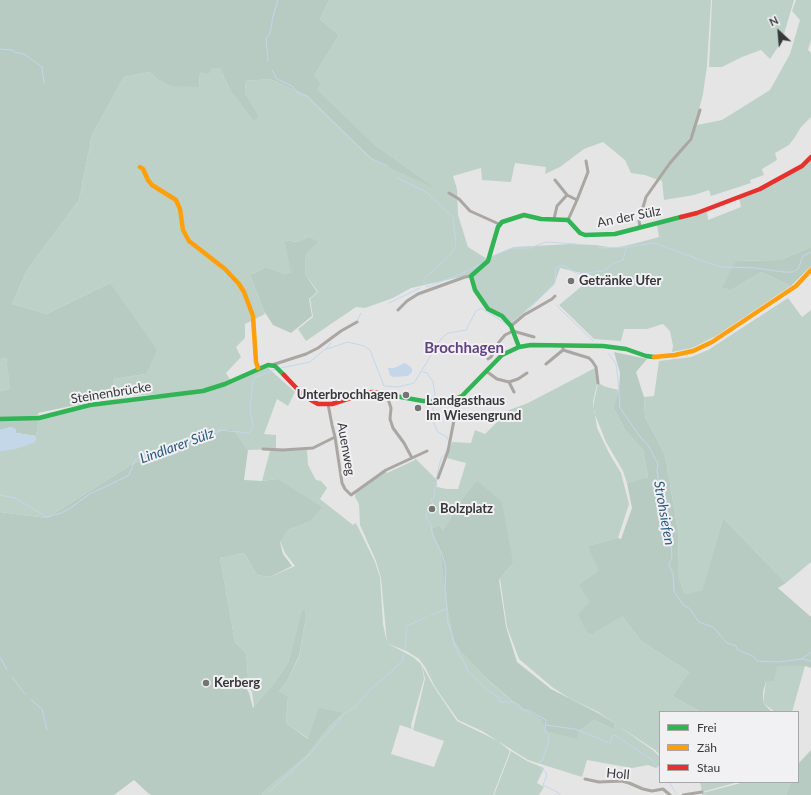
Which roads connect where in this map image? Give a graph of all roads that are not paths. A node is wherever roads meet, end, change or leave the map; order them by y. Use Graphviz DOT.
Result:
graph roads {
  1 [pos="700,110"];
  2 [pos="811,157"];
  3 [pos="586,161"];
  4 [pos="140,167"];
  5 [pos="555,180"];
  6 [pos="449,193"];
  7 [pos="567,195"];
  8 [pos="577,200"];
  9 [pos="554,219"];
  10 [pos="568,220"];
  11 [pos="499,224"];
  12 [pos="640,227"];
  13 [pos="811,270"];
  14 [pos="471,276"];
  15 [pos="555,296"];
  16 [pos="398,310"];
  17 [pos="357,322"];
  18 [pos="510,326"];
  19 [pos="534,337"];
  20 [pos="563,347"];
  21 [pos="519,348"];
  22 [pos="488,359"];
  23 [pos="546,364"];
  24 [pos="273,365"];
  25 [pos="258,368"];
  26 [pos="486,370"];
  27 [pos="527,373"];
  28 [pos="509,382"];
  29 [pos="598,383"];
  30 [pos="514,392"];
  31 [pos="388,394"];
  32 [pos="462,396"];
  33 [pos="328,404"];
  34 [pos="0,418"];
  35 [pos="335,437"];
  36 [pos="263,449"];
  37 [pos="427,451"];
  38 [pos="412,458"];
  39 [pos="438,478"];
  40 [pos="585,780"];
  41 [pos="702,792"];
  42 [pos="670,795"];
  43 [pos="683,795"];
  1 -- 12 [label="street"];
  2 -- 12 [label="main road, An der Sülz"];
  3 -- 8 [label="street"];
  4 -- 25 [label="main road"];
  5 -- 7 [label="street"];
  6 -- 11 [label="street"];
  7 -- 8 [label="street"];
  7 -- 9 [label="street"];
  8 -- 10 [label="street"];
  9 -- 10 [label="main road"];
  9 -- 11 [label="main road"];
  10 -- 12 [label="main road, An der Sülz"];
  11 -- 14 [label="main road"];
  13 -- 20 [label="main road"];
  14 -- 16 [label="street"];
  14 -- 18 [label="main road"];
  15 -- 18 [label="street"];
  17 -- 24 [label="street"];
  18 -- 19 [label="street"];
  18 -- 21 [label="main road"];
  18 -- 22 [label="street"];
  20 -- 21 [label="main road"];
  20 -- 23 [label="street"];
  20 -- 29 [label="street"];
  21 -- 26 [label="main road"];
  24 -- 25 [label="main road, Steinenbrücke"];
  24 -- 33 [label="main road"];
  25 -- 34 [label="main road, Steinenbrücke"];
  26 -- 28 [label="street"];
  26 -- 32 [label="main road"];
  27 -- 28 [label="street"];
  28 -- 30 [label="street"];
  31 -- 32 [label="main road"];
  31 -- 33 [label="main road"];
  31 -- 38 [label="street"];
  32 -- 39 [label="street"];
  33 -- 35 [label="street, Auenweg"];
  35 -- 36 [label="street"];
  35 -- 38 [label="street, Auenweg"];
  37 -- 38 [label="street"];
  40 -- 42 [label="street, Holl"];
  41 -- 43 [label="street"];
}
